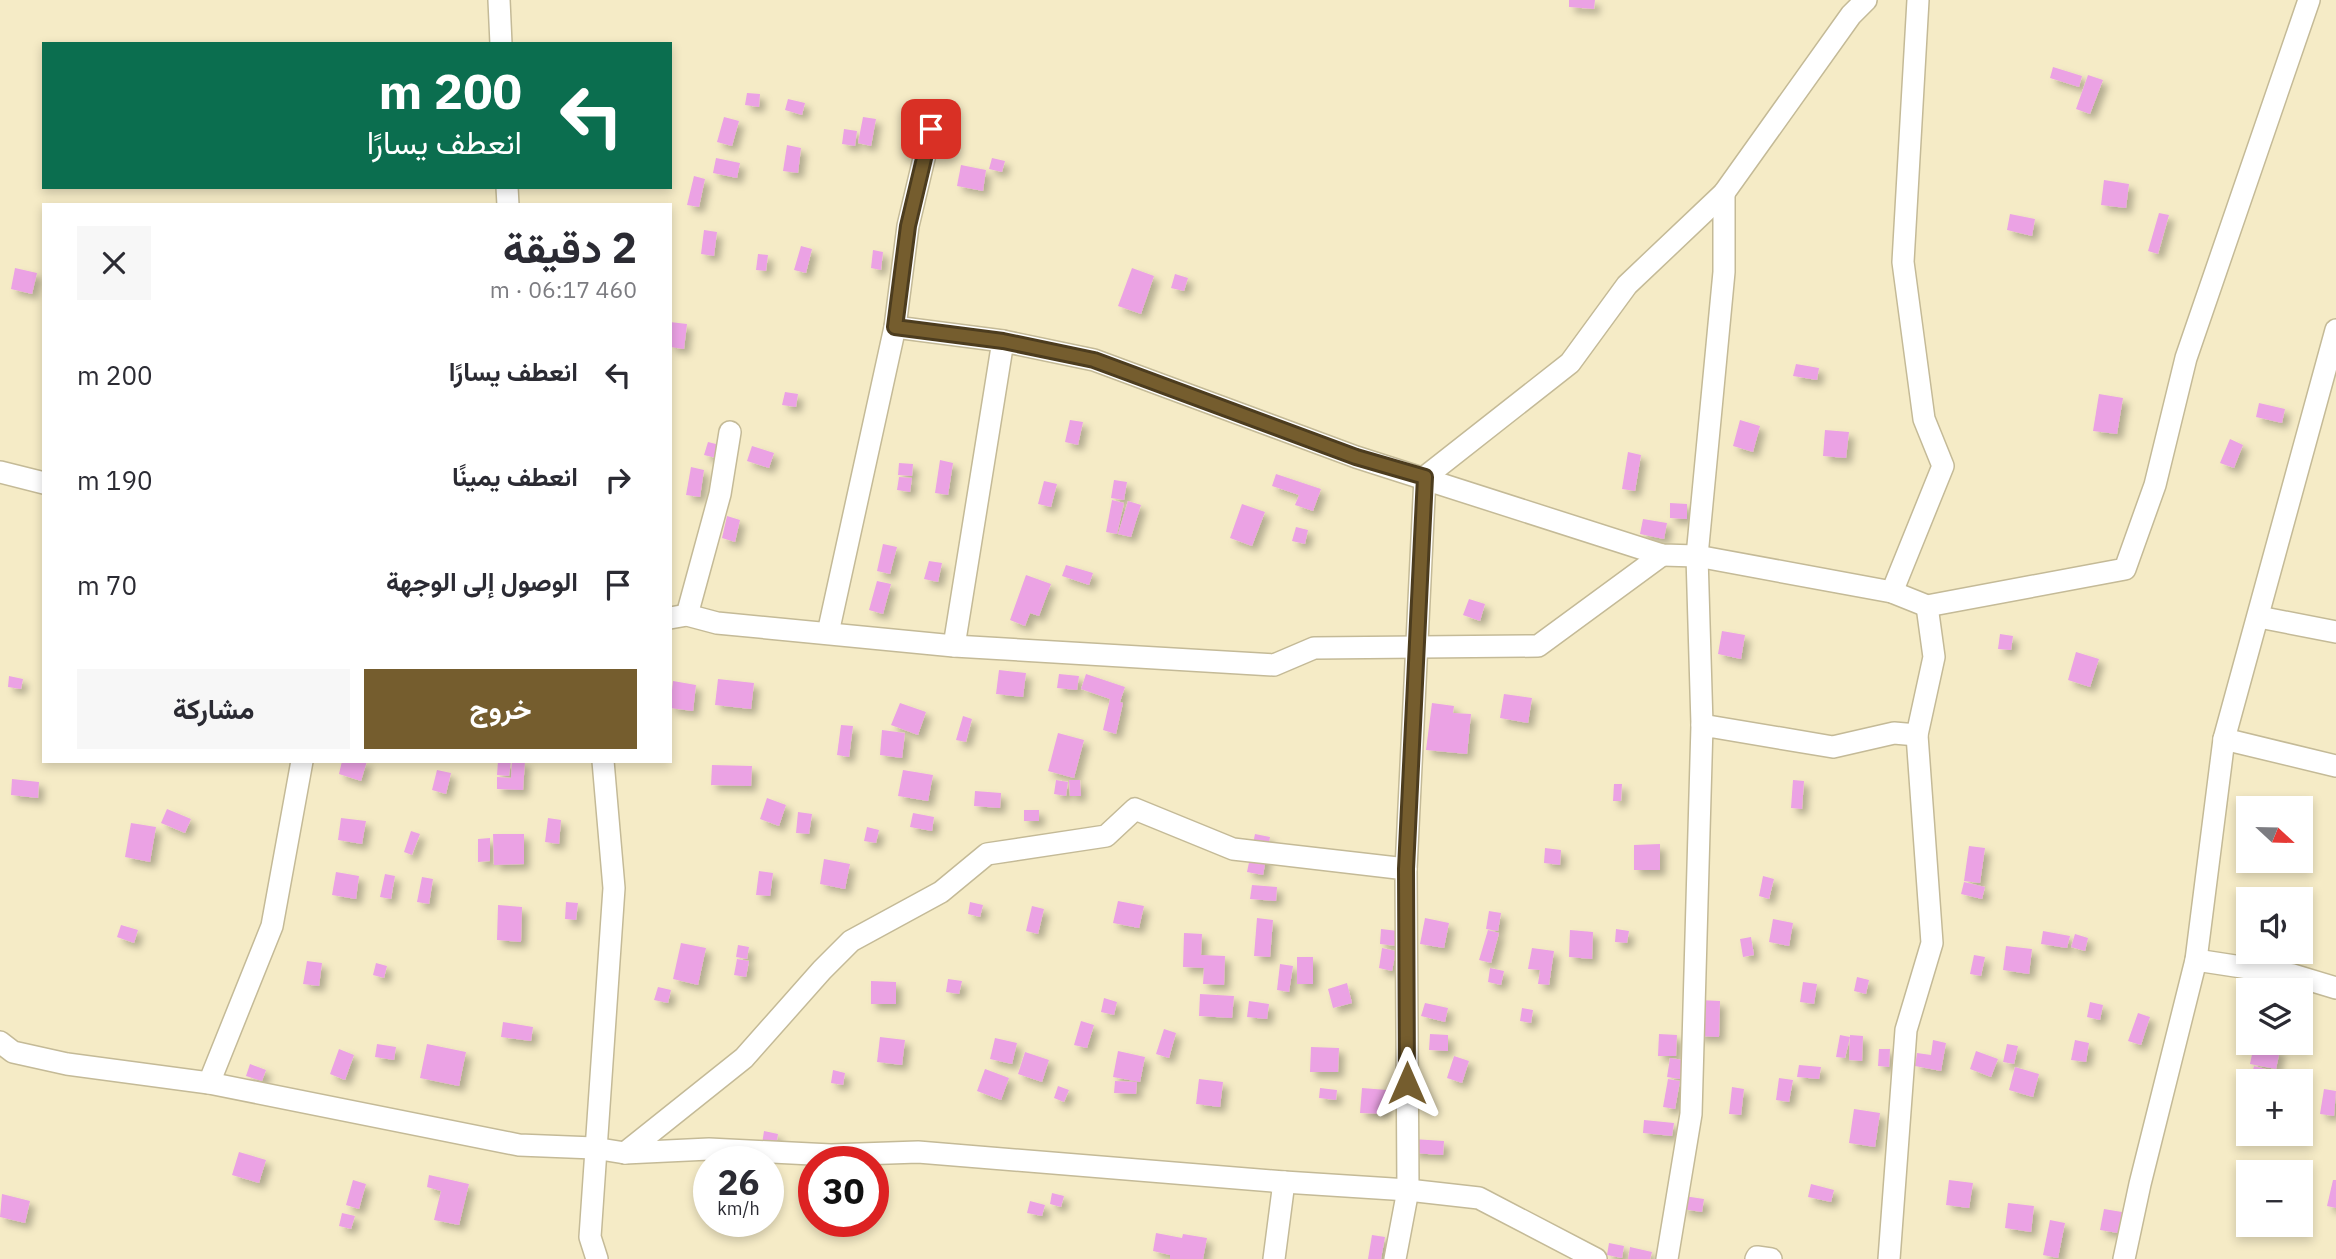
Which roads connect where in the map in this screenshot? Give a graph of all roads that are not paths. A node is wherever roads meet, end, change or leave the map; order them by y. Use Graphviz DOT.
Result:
graph roads {
  1 [pos="499,0"];
  2 [pos="1866,0"];
  3 [pos="1918,0"];
  4 [pos="2309,0"];
  5 [pos="501,42"];
  6 [pos="931,129"];
  7 [pos="1724,193"];
  8 [pos="895,327"];
  9 [pos="2336,330"];
  10 [pos="1003,341"];
  11 [pos="730,432"];
  12 [pos="0,472"];
  13 [pos="1425,477"];
  14 [pos="42,482"];
  15 [pos="1662,555"];
  16 [pos="1697,556"];
  17 [pos="1892,592"];
  18 [pos="1927,606"];
  19 [pos="678,616"];
  20 [pos="2259,617"];
  21 [pos="2336,632"];
  22 [pos="828,633"];
  23 [pos="954,646"];
  24 [pos="1417,647"];
  25 [pos="1702,725"];
  26 [pos="1917,735"];
  27 [pos="2224,739"];
  28 [pos="302,763"];
  29 [pos="603,763"];
  30 [pos="2336,766"];
  31 [pos="1406,869"];
  32 [pos="2196,960"];
  33 [pos="2336,988"];
  34 [pos="4,1051"];
  35 [pos="209,1083"];
  36 [pos="594,1148"];
  37 [pos="625,1153"];
  38 [pos="1284,1182"];
  39 [pos="1408,1190"];
  40 [pos="1585,1257"];
  41 [pos="597,1259"];
  42 [pos="1274,1259"];
  43 [pos="1395,1259"];
  44 [pos="1667,1259"];
  45 [pos="1756,1259"];
  46 [pos="1771,1259"];
  47 [pos="1889,1259"];
  48 [pos="2124,1259"];
  1 -- 5 [label="street"];
  2 -- 7 [label="street"];
  3 -- 17 [label="street"];
  4 -- 18 [label="street"];
  6 -- 8 [label="street"];
  7 -- 13 [label="street"];
  7 -- 16 [label="street"];
  8 -- 10 [label="street"];
  8 -- 22 [label="street"];
  9 -- 20 [label="street"];
  10 -- 13 [label="street"];
  10 -- 23 [label="street"];
  11 -- 19 [label="street"];
  12 -- 14 [label="street"];
  13 -- 15 [label="street"];
  13 -- 24 [label="street"];
  15 -- 16 [label="street"];
  15 -- 24 [label="street"];
  16 -- 17 [label="street"];
  16 -- 25 [label="street"];
  17 -- 18 [label="street"];
  18 -- 26 [label="street"];
  19 -- 22 [label="street"];
  20 -- 21 [label="street"];
  20 -- 27 [label="street"];
  22 -- 23 [label="street"];
  23 -- 24 [label="street"];
  24 -- 31 [label="street"];
  25 -- 26 [label="street"];
  25 -- 44 [label="street"];
  26 -- 47 [label="street"];
  27 -- 30 [label="street"];
  27 -- 32 [label="street"];
  28 -- 35 [label="street"];
  29 -- 36 [label="street"];
  31 -- 37 [label="street"];
  31 -- 39 [label="street"];
  32 -- 33 [label="street"];
  32 -- 48 [label="street"];
  34 -- 35 [label="street"];
  35 -- 36 [label="street"];
  36 -- 37 [label="street"];
  36 -- 41 [label="street"];
  37 -- 38 [label="street"];
  38 -- 39 [label="street"];
  38 -- 42 [label="street"];
  39 -- 40 [label="street"];
  39 -- 43 [label="street"];
  45 -- 46 [label="street"];
}
